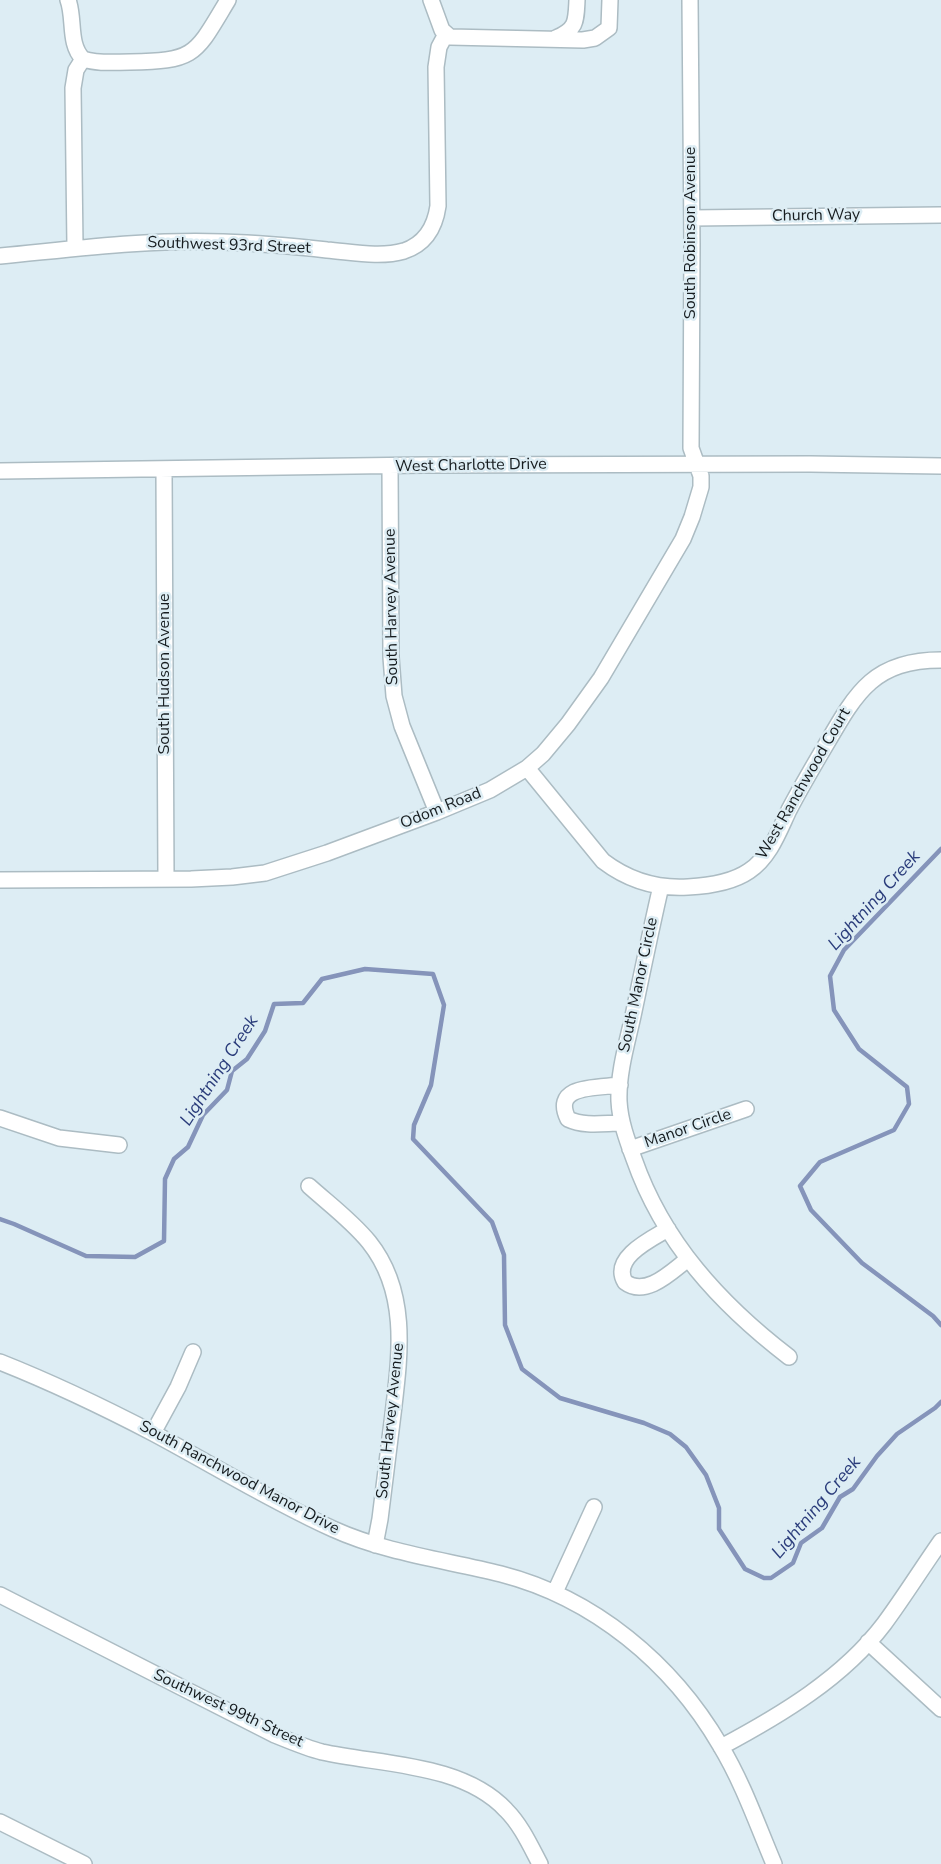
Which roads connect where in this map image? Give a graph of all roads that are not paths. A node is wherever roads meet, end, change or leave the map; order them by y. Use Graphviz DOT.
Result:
graph roads {
  1 [pos="68,0"];
  2 [pos="228,0"];
  3 [pos="431,0"];
  4 [pos="578,0"];
  5 [pos="610,0"];
  6 [pos="690,0"];
  7 [pos="446,34"];
  8 [pos="556,38"];
  9 [pos="83,59"];
  10 [pos="941,215"];
  11 [pos="692,218"];
  12 [pos="75,247"];
  13 [pos="0,256"];
  14 [pos="696,465"];
  15 [pos="390,466"];
  16 [pos="941,466"];
  17 [pos="164,470"];
  18 [pos="0,471"];
  19 [pos="941,660"];
  20 [pos="527,768"];
  21 [pos="437,812"];
  22 [pos="166,879"];
  23 [pos="0,880"];
  24 [pos="661,886"];
  25 [pos="620,1085"];
  26 [pos="746,1109"];
  27 [pos="0,1118"];
  28 [pos="622,1123"];
  29 [pos="119,1145"];
  30 [pos="630,1149"];
  31 [pos="309,1186"];
  32 [pos="668,1229"];
  33 [pos="688,1259"];
  34 [pos="193,1352"];
  35 [pos="789,1357"];
  36 [pos="0,1362"];
  37 [pos="153,1433"];
  38 [pos="594,1507"];
  39 [pos="941,1541"];
  40 [pos="375,1545"];
  41 [pos="555,1592"];
  42 [pos="0,1595"];
  43 [pos="868,1642"];
  44 [pos="941,1709"];
  45 [pos="721,1747"];
  46 [pos="0,1822"];
  47 [pos="84,1864"];
  48 [pos="540,1864"];
  49 [pos="774,1864"];
  1 -- 9 [label="street"];
  2 -- 9 [label="street"];
  3 -- 7 [label="street"];
  4 -- 8 [label="street"];
  5 -- 8 [label="street"];
  6 -- 11 [label="street, South Robinson Avenue"];
  7 -- 8 [label="street"];
  7 -- 12 [label="street, Southwest 93rd Street"];
  9 -- 12 [label="street"];
  10 -- 11 [label="street, Church Way"];
  11 -- 14 [label="street, South Robinson Avenue"];
  12 -- 13 [label="street, Southwest 93rd Street"];
  14 -- 15 [label="street, West Charlotte Drive"];
  14 -- 16 [label="street, West Charlotte Drive"];
  14 -- 20 [label="street, Odom Road"];
  15 -- 17 [label="street, West Charlotte Drive"];
  15 -- 21 [label="street, South Harvey Avenue"];
  17 -- 18 [label="street, West Charlotte Drive"];
  17 -- 22 [label="street, South Hudson Avenue"];
  19 -- 24 [label="street, West Ranchwood Court"];
  20 -- 21 [label="street, Odom Road"];
  20 -- 24 [label="street, West Ranchwood Court"];
  21 -- 22 [label="street, Odom Road"];
  22 -- 23 [label="street, Odom Road"];
  24 -- 25 [label="street, South Manor Circle"];
  25 -- 28 [label="street, South Manor Circle"];
  25 -- 28 [label="street"];
  26 -- 30 [label="street, Manor Circle"];
  27 -- 29 [label="street"];
  28 -- 30 [label="street, South Manor Circle"];
  30 -- 32 [label="street, South Manor Circle"];
  31 -- 40 [label="street, South Harvey Avenue"];
  32 -- 33 [label="street, South Manor Circle"];
  32 -- 33 [label="street"];
  33 -- 35 [label="street, South Manor Circle"];
  34 -- 37 [label="street"];
  36 -- 37 [label="street, South Ranchwood Manor Drive"];
  37 -- 40 [label="street, South Ranchwood Manor Drive"];
  38 -- 41 [label="street"];
  39 -- 43 [label="street"];
  40 -- 41 [label="street, South Ranchwood Manor Drive"];
  41 -- 45 [label="street, South Ranchwood Manor Drive"];
  42 -- 48 [label="street, Southwest 99th Street"];
  43 -- 44 [label="street"];
  43 -- 45 [label="street"];
  45 -- 49 [label="street, South Ranchwood Manor Drive"];
  46 -- 47 [label="street"];
}
